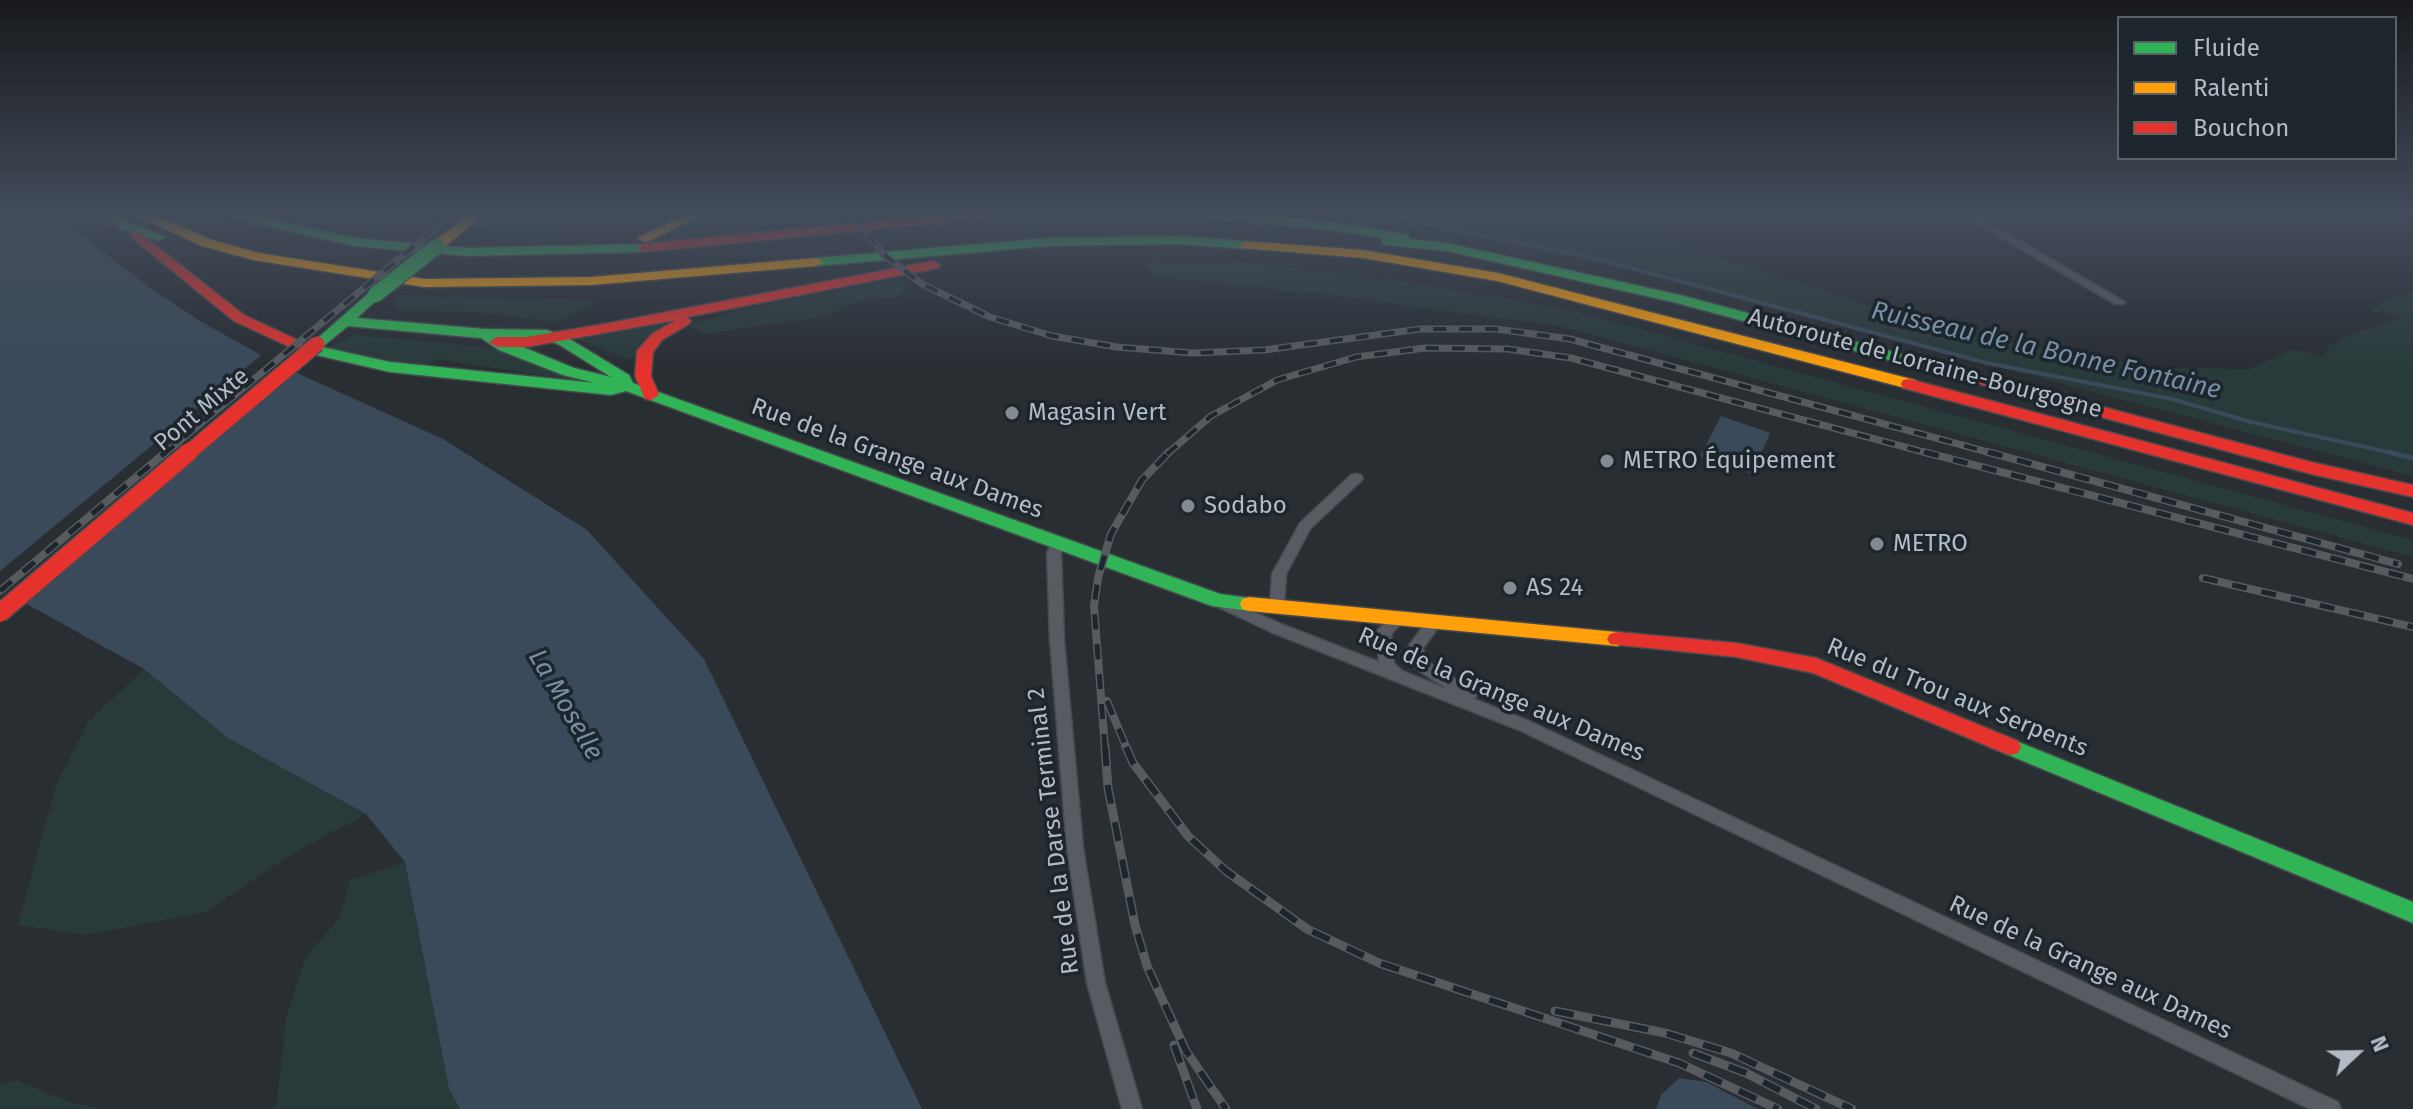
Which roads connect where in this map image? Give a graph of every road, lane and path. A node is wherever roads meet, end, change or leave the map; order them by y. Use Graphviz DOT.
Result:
graph roads {
  1 [pos="182,266"];
  2 [pos="258,266"];
  3 [pos="412,266"];
  4 [pos="445,266"];
  5 [pos="502,266"];
  6 [pos="760,266"];
  7 [pos="928,266"];
  8 [pos="1424,266"];
  9 [pos="1531,266"];
  10 [pos="2056,266"];
  11 [pos="375,295"];
  12 [pos="2119,302"];
  13 [pos="719,307"];
  14 [pos="345,321"];
  15 [pos="391,326"];
  16 [pos="555,337"];
  17 [pos="491,338"];
  18 [pos="308,346"];
  19 [pos="627,386"];
  20 [pos="651,395"];
  21 [pos="1356,478"];
  22 [pos="2413,491"];
  23 [pos="2413,519"];
  24 [pos="1059,543"];
  25 [pos="1219,601"];
  26 [pos="1277,606"];
  27 [pos="0,613"];
  28 [pos="1398,618"];
  29 [pos="1435,621"];
  30 [pos="1395,673"];
  31 [pos="1522,724"];
  32 [pos="2413,913"];
  33 [pos="1132,1109"];
  34 [pos="2331,1109"];
  1 -- 18 [label="main road"];
  2 -- 6 [label="main road, Autoroute de Lorraine-Bourgogne"];
  3 -- 11 [label="main road, Pont Mixte, bridge"];
  4 -- 5 [label="main road, Autoroute de Lorraine-Bourgogne"];
  7 -- 13 [label="main road"];
  8 -- 23 [label="main road, Autoroute de Lorraine-Bourgogne"];
  9 -- 22 [label="main road, Autoroute de Lorraine-Bourgogne"];
  10 -- 12 [label="street"];
  11 -- 14 [label="main road, Pont Mixte"];
  11 -- 15 [label="main road"];
  13 -- 16 [label="main road"];
  13 -- 20 [label="main road"];
  14 -- 15 [label="main road"];
  14 -- 18 [label="main road, Pont Mixte"];
  15 -- 17 [label="main road"];
  16 -- 17 [label="main road"];
  16 -- 19 [label="main road"];
  17 -- 19 [label="main road"];
  18 -- 19 [label="main road"];
  18 -- 27 [label="main road, Pont Mixte, bridge"];
  19 -- 20 [label="main road, Rue de la Grange aux Dames"];
  20 -- 24 [label="main road, Rue de la Grange aux Dames"];
  21 -- 26 [label="street"];
  24 -- 25 [label="main road, Rue de la Grange aux Dames"];
  24 -- 33 [label="street, Rue de la Darse Terminal 2"];
  25 -- 26 [label="main road, Rue du Trou aux Serpents"];
  25 -- 30 [label="street, Rue de la Grange aux Dames"];
  26 -- 28 [label="main road, Rue du Trou aux Serpents"];
  28 -- 29 [label="main road, Rue du Trou aux Serpents"];
  28 -- 30 [label="street"];
  29 -- 31 [label="street"];
  29 -- 32 [label="main road, Rue du Trou aux Serpents"];
  30 -- 31 [label="street, Rue de la Grange aux Dames"];
  31 -- 34 [label="street, Rue de la Grange aux Dames"];
}
